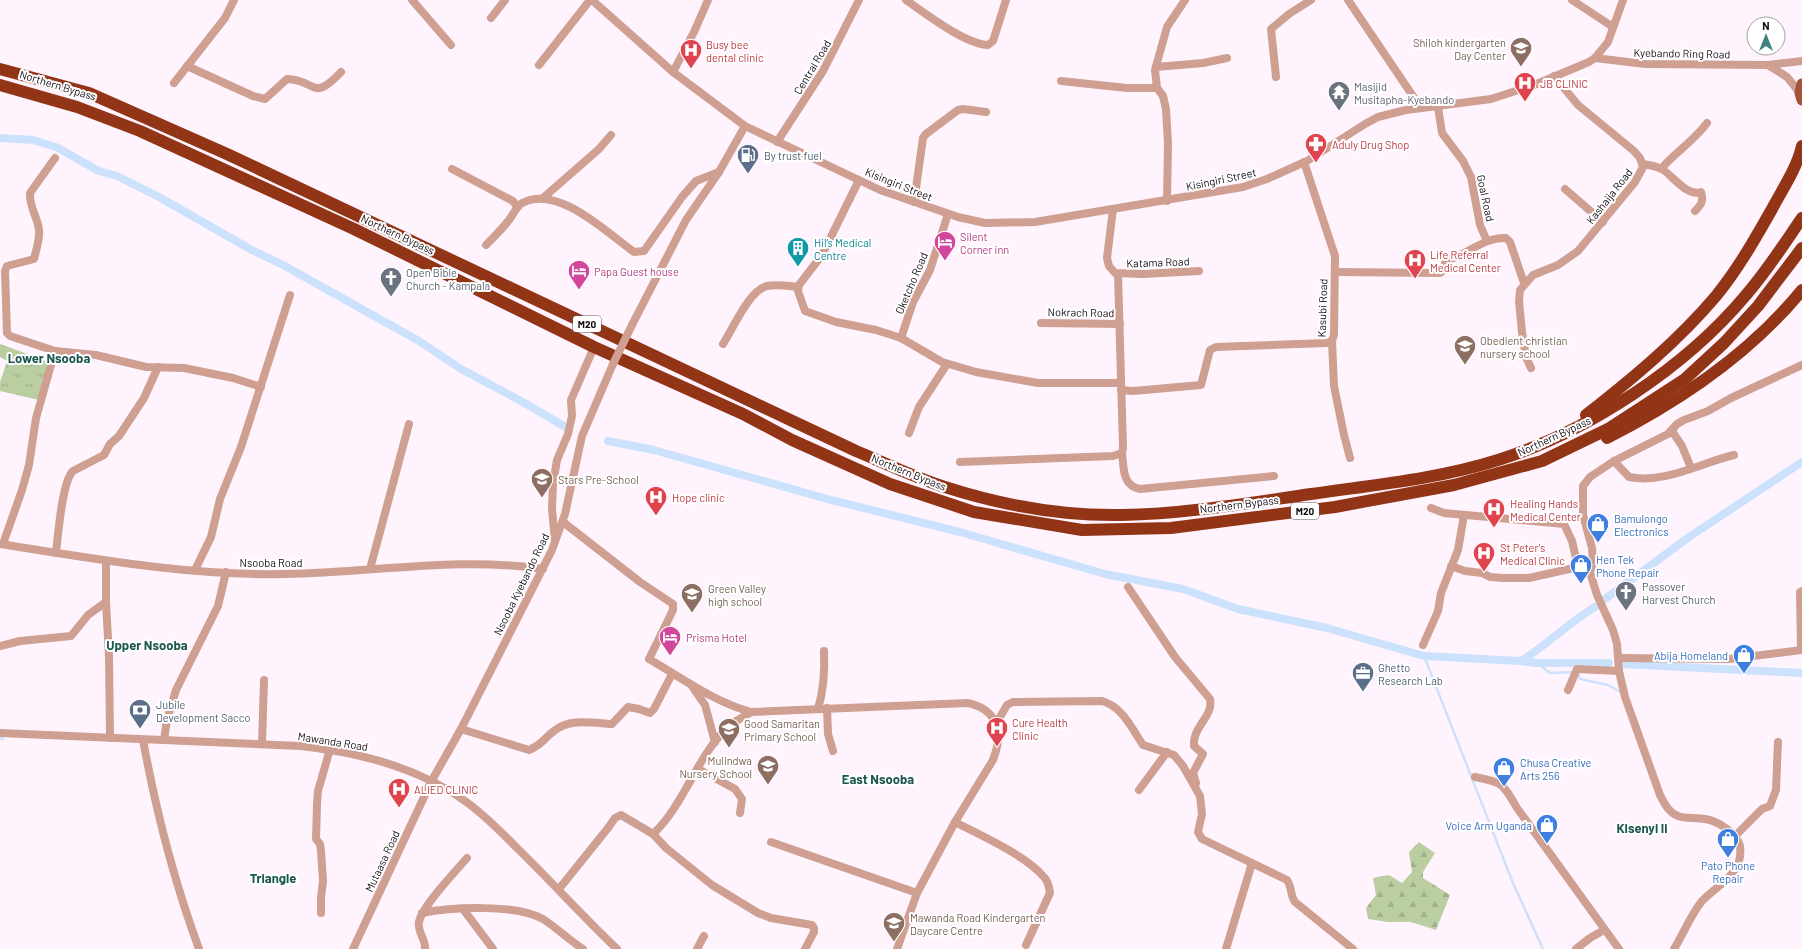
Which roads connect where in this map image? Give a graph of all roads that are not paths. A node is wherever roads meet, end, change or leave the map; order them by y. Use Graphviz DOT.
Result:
graph roads {
  1 [pos="234,0"];
  2 [pos="412,0"];
  3 [pos="505,0"];
  4 [pos="591,0"];
  5 [pos="708,0"];
  6 [pos="859,0"];
  7 [pos="906,0"];
  8 [pos="1006,0"];
  9 [pos="1185,0"];
  10 [pos="1311,0"];
  11 [pos="1348,0"];
  12 [pos="1572,0"];
  13 [pos="1623,0"];
  14 [pos="491,18"];
  15 [pos="1613,27"];
  16 [pos="451,45"];
  17 [pos="1227,58"];
  18 [pos="1595,58"];
  19 [pos="0,60"];
  20 [pos="1802,61"];
  21 [pos="539,65"];
  22 [pos="1768,65"];
  23 [pos="187,66"];
  24 [pos="1156,67"];
  25 [pos="0,69"];
  26 [pos="341,72"];
  27 [pos="673,72"];
  28 [pos="1554,76"];
  29 [pos="1276,77"];
  30 [pos="1061,81"];
  31 [pos="174,83"];
  32 [pos="0,85"];
  33 [pos="1157,88"];
  34 [pos="1801,92"];
  35 [pos="89,93"];
  36 [pos="1438,107"];
  37 [pos="1421,108"];
  38 [pos="986,112"];
  39 [pos="1706,123"];
  40 [pos="745,126"];
  41 [pos="612,135"];
  42 [pos="777,142"];
  43 [pos="1802,146"];
  44 [pos="55,158"];
  45 [pos="1304,162"];
  46 [pos="1643,164"];
  47 [pos="452,169"];
  48 [pos="1661,169"];
  49 [pos="719,172"];
  50 [pos="859,180"];
  51 [pos="1565,190"];
  52 [pos="543,198"];
  53 [pos="1167,201"];
  54 [pos="914,202"];
  55 [pos="518,207"];
  56 [pos="1113,209"];
  57 [pos="1695,211"];
  58 [pos="948,214"];
  59 [pos="1802,218"];
  60 [pos="1604,222"];
  61 [pos="1487,240"];
  62 [pos="486,245"];
  63 [pos="1802,248"];
  64 [pos="1199,271"];
  65 [pos="1335,272"];
  66 [pos="1118,274"];
  67 [pos="1524,283"];
  68 [pos="798,287"];
  69 [pos="1802,290"];
  70 [pos="290,295"];
  71 [pos="1041,323"];
  72 [pos="1120,324"];
  73 [pos="901,338"];
  74 [pos="1332,341"];
  75 [pos="724,344"];
  76 [pos="594,348"];
  77 [pos="55,351"];
  78 [pos="947,364"];
  79 [pos="1802,365"];
  80 [pos="158,367"];
  81 [pos="1531,368"];
  82 [pos="1121,386"];
  83 [pos="261,388"];
  84 [pos="408,424"];
  85 [pos="1675,430"];
  86 [pos="909,433"];
  87 [pos="1561,434"];
  88 [pos="1569,449"];
  89 [pos="1122,453"];
  90 [pos="1734,455"];
  91 [pos="1350,458"];
  92 [pos="1614,460"];
  93 [pos="960,462"];
  94 [pos="1691,468"];
  95 [pos="1274,476"];
  96 [pos="1431,508"];
  97 [pos="1464,515"];
  98 [pos="563,522"];
  99 [pos="555,542"];
  100 [pos="1,544"];
  101 [pos="56,553"];
  102 [pos="106,561"];
  103 [pos="1451,566"];
  104 [pos="1578,567"];
  105 [pos="370,569"];
  106 [pos="543,569"];
  107 [pos="195,570"];
  108 [pos="226,572"];
  109 [pos="1590,572"];
  110 [pos="1128,588"];
  111 [pos="1802,591"];
  112 [pos="106,602"];
  113 [pos="1423,645"];
  114 [pos="0,646"];
  115 [pos="824,650"];
  116 [pos="1801,650"];
  117 [pos="1619,658"];
  118 [pos="1619,671"];
  119 [pos="672,674"];
  120 [pos="264,680"];
  121 [pos="691,686"];
  122 [pos="1568,690"];
  123 [pos="827,708"];
  124 [pos="818,709"];
  125 [pos="751,712"];
  126 [pos="997,722"];
  127 [pos="461,729"];
  128 [pos="0,733"];
  129 [pos="110,738"];
  130 [pos="143,740"];
  131 [pos="164,740"];
  132 [pos="715,742"];
  133 [pos="1778,742"];
  134 [pos="262,744"];
  135 [pos="330,749"];
  136 [pos="833,750"];
  137 [pos="1167,752"];
  138 [pos="698,769"];
  139 [pos="1475,777"];
  140 [pos="432,782"];
  141 [pos="1139,790"];
  142 [pos="1200,796"];
  143 [pos="740,813"];
  144 [pos="955,822"];
  145 [pos="652,834"];
  146 [pos="1735,836"];
  147 [pos="771,842"];
  148 [pos="467,858"];
  149 [pos="1252,863"];
  150 [pos="559,889"];
  151 [pos="917,892"];
  152 [pos="464,909"];
  153 [pos="321,913"];
  154 [pos="422,913"];
  155 [pos="1604,930"];
  156 [pos="704,936"];
  157 [pos="1026,945"];
  158 [pos="199,949"];
  159 [pos="353,949"];
  160 [pos="425,949"];
  161 [pos="493,949"];
  162 [pos="583,949"];
  163 [pos="617,949"];
  164 [pos="697,949"];
  165 [pos="805,949"];
  166 [pos="897,949"];
  167 [pos="1226,949"];
  168 [pos="1353,949"];
  169 [pos="1576,949"];
  170 [pos="1619,949"];
  171 [pos="1674,949"];
  1 -- 23 [label="street"];
  2 -- 16 [label="street"];
  3 -- 14 [label="street"];
  4 -- 21 [label="street"];
  4 -- 27 [label="street"];
  5 -- 27 [label="street"];
  6 -- 42 [label="street, Central Road"];
  7 -- 8 [label="street"];
  9 -- 24 [label="street"];
  10 -- 29 [label="street"];
  11 -- 37 [label="street"];
  12 -- 15 [label="street"];
  13 -- 15 [label="street, Kisingiri Street"];
  15 -- 18 [label="street, Kisingiri Street"];
  17 -- 24 [label="street"];
  18 -- 22 [label="street, Kyebando Ring Road"];
  18 -- 28 [label="street, Kisingiri Street"];
  19 -- 35 [label="highway"];
  20 -- 22 [label="street, Kyebando Ring Road"];
  22 -- 34 [label="street"];
  23 -- 26 [label="street"];
  23 -- 31 [label="street"];
  24 -- 33 [label="street"];
  25 -- 35 [label="highway, Northern Bypass / M20"];
  27 -- 40 [label="street"];
  28 -- 36 [label="street, Kisingiri Street"];
  28 -- 46 [label="street, Kashaija Road"];
  30 -- 33 [label="street"];
  32 -- 76 [label="highway, Northern Bypass / M20"];
  33 -- 53 [label="street"];
  35 -- 87 [label="highway, Northern Bypass / M20"];
  36 -- 37 [label="street, Kisingiri Street"];
  36 -- 61 [label="street, Goal Road"];
  37 -- 45 [label="street, Kisingiri Street"];
  38 -- 54 [label="street"];
  39 -- 48 [label="street"];
  40 -- 42 [label="street"];
  40 -- 49 [label="street"];
  41 -- 52 [label="street"];
  42 -- 50 [label="street, Kisingiri Street"];
  43 -- 87 [label="highway"];
  44 -- 77 [label="street"];
  45 -- 53 [label="street, Kisingiri Street"];
  45 -- 65 [label="street, Kasubi Road"];
  46 -- 48 [label="street"];
  46 -- 60 [label="street, Kashaija Road"];
  47 -- 55 [label="street"];
  48 -- 57 [label="street"];
  49 -- 52 [label="street"];
  49 -- 98 [label="street, Nsooba Kyebando Road, bridge"];
  50 -- 54 [label="street, Kisingiri Street"];
  50 -- 68 [label="street"];
  51 -- 60 [label="street"];
  52 -- 55 [label="street"];
  53 -- 56 [label="street, Kisingiri Street"];
  54 -- 58 [label="street, Kisingiri Street"];
  55 -- 62 [label="street"];
  56 -- 58 [label="street, Kisingiri Street"];
  56 -- 66 [label="street, Katama Road"];
  58 -- 73 [label="street, Oketcho Road"];
  59 -- 87 [label="highway, Northern Bypass / M20"];
  60 -- 67 [label="street, Kashaija Road"];
  61 -- 65 [label="street"];
  61 -- 67 [label="street"];
  63 -- 88 [label="highway, Northern Bypass / M20"];
  64 -- 66 [label="street, Katama Road"];
  65 -- 74 [label="street, Kasubi Road"];
  66 -- 72 [label="street"];
  67 -- 81 [label="street"];
  68 -- 73 [label="street"];
  68 -- 75 [label="street"];
  69 -- 88 [label="highway"];
  70 -- 83 [label="street"];
  71 -- 72 [label="street, Nokrach Road"];
  72 -- 82 [label="street"];
  73 -- 78 [label="street"];
  74 -- 82 [label="street"];
  74 -- 91 [label="street, Kasubi Road"];
  76 -- 88 [label="highway, Northern Bypass / M20"];
  76 -- 99 [label="street"];
  77 -- 80 [label="street"];
  77 -- 100 [label="street"];
  78 -- 82 [label="street"];
  78 -- 86 [label="street"];
  79 -- 85 [label="street"];
  80 -- 83 [label="street"];
  80 -- 101 [label="street"];
  82 -- 89 [label="street"];
  83 -- 107 [label="street"];
  84 -- 105 [label="street"];
  85 -- 92 [label="street"];
  85 -- 94 [label="street"];
  89 -- 93 [label="street"];
  89 -- 95 [label="street"];
  90 -- 94 [label="street"];
  92 -- 94 [label="street"];
  92 -- 109 [label="street"];
  96 -- 97 [label="street"];
  97 -- 103 [label="street"];
  97 -- 104 [label="street"];
  98 -- 99 [label="street, Nsooba Kyebando Road"];
  98 -- 119 [label="street"];
  99 -- 106 [label="street, Nsooba Kyebando Road"];
  100 -- 101 [label="street, Nsooba Road"];
  101 -- 102 [label="street, Nsooba Road"];
  102 -- 107 [label="street, Nsooba Road"];
  102 -- 112 [label="street"];
  103 -- 104 [label="street"];
  103 -- 113 [label="street"];
  104 -- 109 [label="street"];
  105 -- 106 [label="street, Nsooba Road"];
  105 -- 108 [label="street, Nsooba Road"];
  106 -- 127 [label="street, Nsooba Kyebando Road"];
  107 -- 108 [label="street, Nsooba Road"];
  108 -- 131 [label="street"];
  109 -- 117 [label="street"];
  110 -- 142 [label="street"];
  111 -- 116 [label="street"];
  112 -- 114 [label="street"];
  112 -- 129 [label="street"];
  115 -- 124 [label="street"];
  116 -- 117 [label="street"];
  117 -- 118 [label="street"];
  118 -- 122 [label="street"];
  118 -- 146 [label="street"];
  119 -- 121 [label="street"];
  119 -- 127 [label="street"];
  120 -- 134 [label="street"];
  121 -- 125 [label="street"];
  121 -- 132 [label="street"];
  123 -- 124 [label="street"];
  123 -- 126 [label="street"];
  123 -- 136 [label="street"];
  124 -- 125 [label="street"];
  125 -- 132 [label="street"];
  126 -- 137 [label="street"];
  126 -- 144 [label="street"];
  127 -- 140 [label="street, Nsooba Kyebando Road"];
  128 -- 129 [label="street, Mawanda Road"];
  129 -- 130 [label="street, Mawanda Road"];
  130 -- 131 [label="street, Mawanda Road"];
  130 -- 158 [label="street"];
  131 -- 134 [label="street, Mawanda Road"];
  132 -- 138 [label="street"];
  133 -- 146 [label="street"];
  134 -- 135 [label="street, Mawanda Road"];
  135 -- 140 [label="street, Mawanda Road"];
  135 -- 153 [label="street"];
  137 -- 141 [label="street"];
  137 -- 142 [label="street"];
  138 -- 143 [label="street"];
  138 -- 145 [label="street"];
  139 -- 155 [label="street"];
  140 -- 150 [label="street, Mawanda Road"];
  140 -- 159 [label="street, Mutaasa Road"];
  142 -- 149 [label="street"];
  144 -- 151 [label="street"];
  144 -- 157 [label="street"];
  145 -- 150 [label="street"];
  145 -- 165 [label="street"];
  146 -- 171 [label="street"];
  147 -- 151 [label="street"];
  148 -- 154 [label="street"];
  149 -- 167 [label="street"];
  149 -- 168 [label="street"];
  150 -- 163 [label="street, Mawanda Road"];
  151 -- 166 [label="street"];
  152 -- 154 [label="street"];
  152 -- 161 [label="street"];
  152 -- 162 [label="street"];
  154 -- 160 [label="street"];
  155 -- 169 [label="street"];
  155 -- 170 [label="street"];
  156 -- 164 [label="street"];
}
